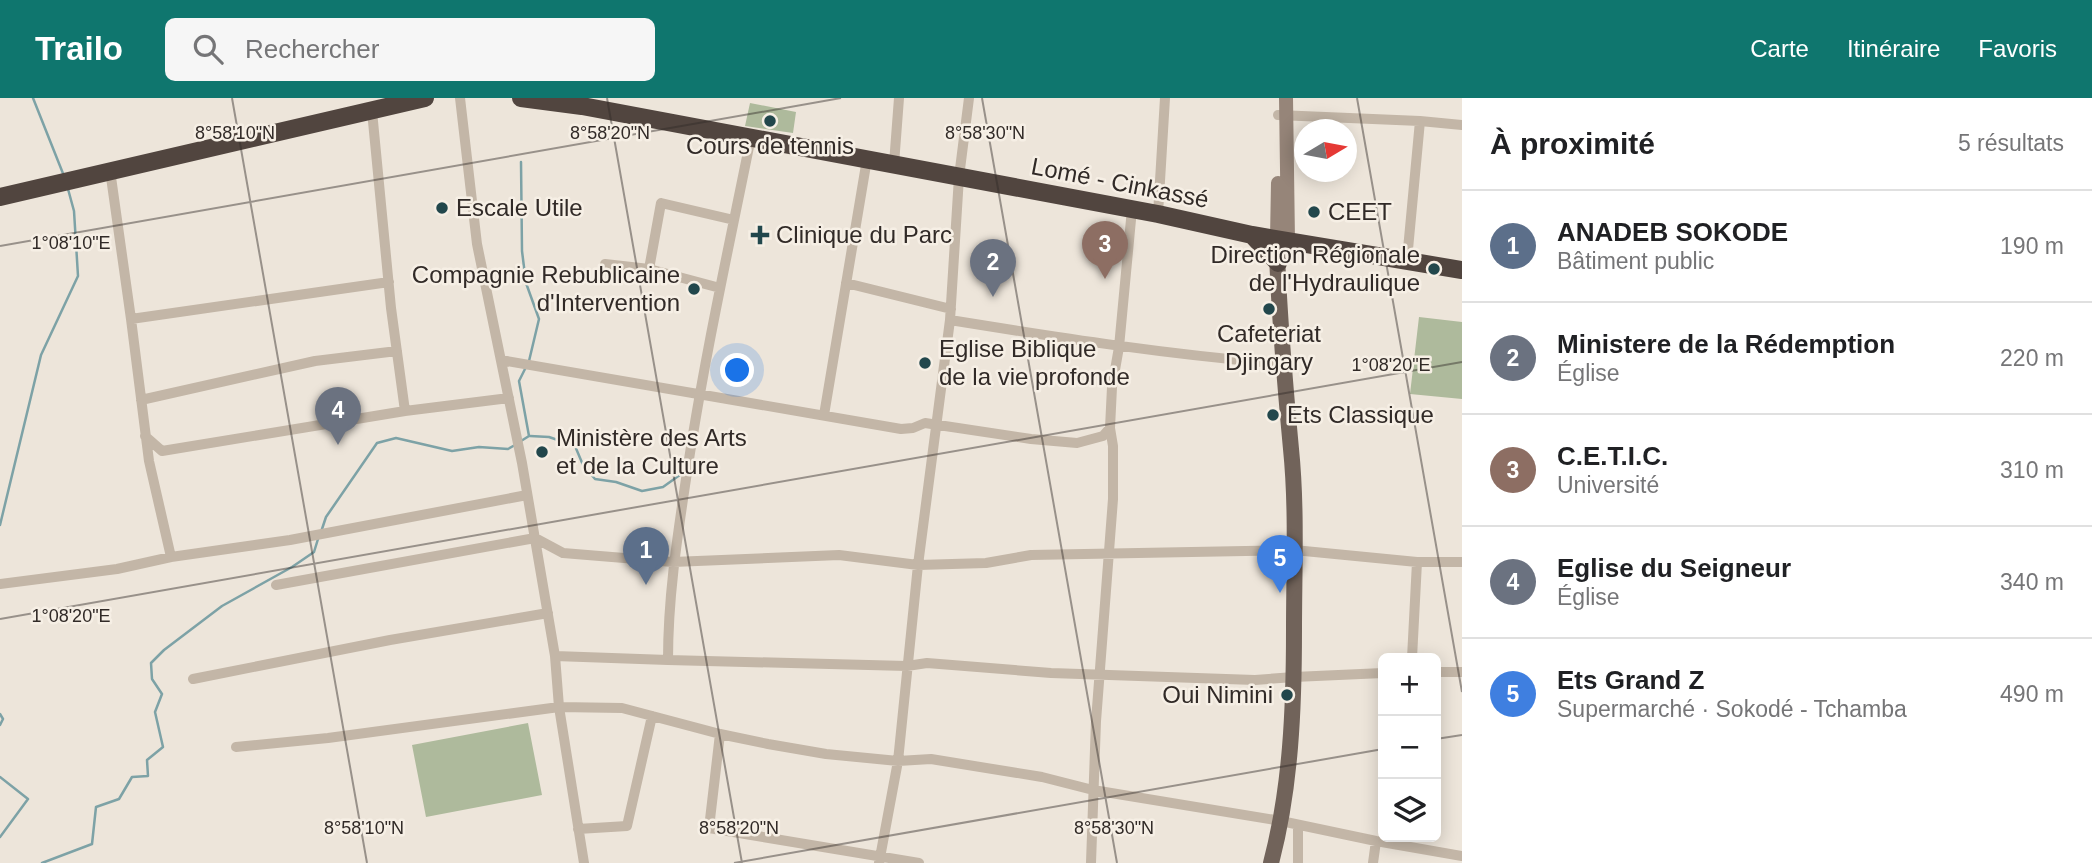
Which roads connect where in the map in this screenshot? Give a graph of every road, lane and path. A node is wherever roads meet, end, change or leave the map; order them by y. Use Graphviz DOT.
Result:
graph roads {
  1 [pos="425,98"];
  2 [pos="460,98"];
  3 [pos="521,98"];
  4 [pos="900,98"];
  5 [pos="969,98"];
  6 [pos="1165,98"];
  7 [pos="1278,98"];
  8 [pos="1286,98"];
  9 [pos="372,111"];
  10 [pos="1282,115"];
  11 [pos="1420,121"];
  12 [pos="1462,125"];
  13 [pos="751,137"];
  14 [pos="867,159"];
  15 [pos="894,164"];
  16 [pos="110,170"];
  17 [pos="959,177"];
  18 [pos="0,197"];
  19 [pos="1132,209"];
  20 [pos="1158,214"];
  21 [pos="734,220"];
  22 [pos="1252,235"];
  23 [pos="1282,239"];
  24 [pos="1407,260"];
  25 [pos="1278,263"];
  26 [pos="605,264"];
  27 [pos="649,270"];
  28 [pos="1462,270"];
  29 [pos="389,282"];
  30 [pos="846,283"];
  31 [pos="720,288"];
  32 [pos="951,314"];
  33 [pos="131,319"];
  34 [pos="1119,347"];
  35 [pos="397,351"];
  36 [pos="501,360"];
  37 [pos="1284,364"];
  38 [pos="698,393"];
  39 [pos="509,398"];
  40 [pos="141,400"];
  41 [pos="405,411"];
  42 [pos="824,415"];
  43 [pos="936,425"];
  44 [pos="1110,428"];
  45 [pos="145,436"];
  46 [pos="1291,450"];
  47 [pos="162,451"];
  48 [pos="149,461"];
  49 [pos="527,495"];
  50 [pos="535,538"];
  51 [pos="1294,550"];
  52 [pos="1108,553"];
  53 [pos="171,557"];
  54 [pos="673,562"];
  55 [pos="1417,562"];
  56 [pos="1462,562"];
  57 [pos="918,565"];
  58 [pos="0,584"];
  59 [pos="276,585"];
  60 [pos="548,613"];
  61 [pos="1412,653"];
  62 [pos="555,656"];
  63 [pos="668,660"];
  64 [pos="907,666"];
  65 [pos="1441,672"];
  66 [pos="1462,672"];
  67 [pos="1378,673"];
  68 [pos="1099,675"];
  69 [pos="1294,677"];
  70 [pos="193,679"];
  71 [pos="559,708"];
  72 [pos="652,716"];
  73 [pos="720,734"];
  74 [pos="236,747"];
  75 [pos="898,761"];
  76 [pos="1093,790"];
  77 [pos="1281,821"];
  78 [pos="1298,826"];
  79 [pos="578,829"];
  80 [pos="1376,841"];
  81 [pos="1461,856"];
  82 [pos="879,860"];
  83 [pos="584,863"];
  84 [pos="919,863"];
  85 [pos="1091,863"];
  86 [pos="1270,863"];
  87 [pos="1298,863"];
  88 [pos="1373,863"];
  1 -- 9 [label="highway"];
  2 -- 36 [label="street"];
  3 -- 13 [label="highway, Lomé - Cinkassé"];
  4 -- 15 [label="street"];
  5 -- 17 [label="street"];
  6 -- 20 [label="street"];
  7 -- 10 [label="main road"];
  8 -- 10 [label="main road"];
  9 -- 16 [label="highway"];
  9 -- 29 [label="street"];
  10 -- 11 [label="street"];
  10 -- 23 [label="main road"];
  11 -- 12 [label="street"];
  11 -- 24 [label="street"];
  13 -- 14 [label="highway, Lomé - Cinkassé"];
  13 -- 21 [label="street"];
  14 -- 15 [label="highway, Lomé - Cinkassé"];
  14 -- 30 [label="street"];
  15 -- 17 [label="highway, Lomé - Cinkassé"];
  16 -- 18 [label="highway"];
  16 -- 33 [label="street"];
  17 -- 19 [label="highway, Lomé - Cinkassé"];
  17 -- 32 [label="street"];
  19 -- 20 [label="highway, Lomé - Cinkassé"];
  19 -- 34 [label="street"];
  20 -- 22 [label="highway, Lomé - Cinkassé"];
  21 -- 27 [label="street"];
  21 -- 31 [label="street"];
  22 -- 23 [label="highway, Lomé - Cinkassé"];
  22 -- 25 [label="highway"];
  23 -- 24 [label="highway, Lomé - Cinkassé"];
  23 -- 25 [label="main road"];
  23 -- 46 [label="main road"];
  24 -- 28 [label="highway, Lomé - Cinkassé"];
  25 -- 37 [label="main road"];
  26 -- 27 [label="street"];
  27 -- 31 [label="street"];
  29 -- 33 [label="street"];
  29 -- 35 [label="street"];
  30 -- 32 [label="street"];
  30 -- 42 [label="street"];
  31 -- 38 [label="street"];
  32 -- 34 [label="street"];
  32 -- 43 [label="street"];
  33 -- 40 [label="street"];
  34 -- 37 [label="street"];
  34 -- 44 [label="street"];
  35 -- 40 [label="street"];
  35 -- 41 [label="street"];
  36 -- 38 [label="street"];
  36 -- 39 [label="street"];
  37 -- 46 [label="main road"];
  38 -- 42 [label="street"];
  38 -- 54 [label="street"];
  39 -- 41 [label="street"];
  39 -- 49 [label="street"];
  40 -- 45 [label="street"];
  41 -- 47 [label="street"];
  42 -- 43 [label="street"];
  43 -- 44 [label="street"];
  43 -- 57 [label="street"];
  44 -- 52 [label="street"];
  45 -- 47 [label="street"];
  45 -- 48 [label="street"];
  46 -- 51 [label="main road"];
  47 -- 48 [label="street"];
  48 -- 53 [label="street"];
  49 -- 50 [label="street"];
  49 -- 53 [label="street"];
  50 -- 54 [label="street"];
  50 -- 59 [label="street"];
  50 -- 60 [label="street"];
  51 -- 52 [label="street"];
  51 -- 55 [label="street"];
  51 -- 69 [label="main road"];
  52 -- 57 [label="street"];
  52 -- 68 [label="street"];
  53 -- 58 [label="street"];
  54 -- 57 [label="street"];
  54 -- 63 [label="street"];
  55 -- 56 [label="street"];
  55 -- 61 [label="street"];
  57 -- 64 [label="street"];
  60 -- 62 [label="street"];
  60 -- 70 [label="street"];
  62 -- 63 [label="street"];
  62 -- 71 [label="street"];
  63 -- 64 [label="street"];
  64 -- 68 [label="street"];
  64 -- 75 [label="street"];
  65 -- 66 [label="street"];
  67 -- 69 [label="street"];
  68 -- 69 [label="street"];
  68 -- 76 [label="street"];
  69 -- 77 [label="main road"];
  71 -- 72 [label="street"];
  71 -- 74 [label="street"];
  71 -- 79 [label="street"];
  72 -- 73 [label="street"];
  72 -- 79 [label="street"];
  73 -- 75 [label="street"];
  73 -- 82 [label="street"];
  75 -- 76 [label="street"];
  75 -- 82 [label="street"];
  76 -- 77 [label="street"];
  76 -- 85 [label="street"];
  77 -- 78 [label="street"];
  77 -- 86 [label="main road"];
  78 -- 80 [label="street"];
  78 -- 87 [label="street"];
  79 -- 83 [label="street"];
  80 -- 81 [label="street"];
  80 -- 88 [label="street"];
  82 -- 84 [label="street"];
}
